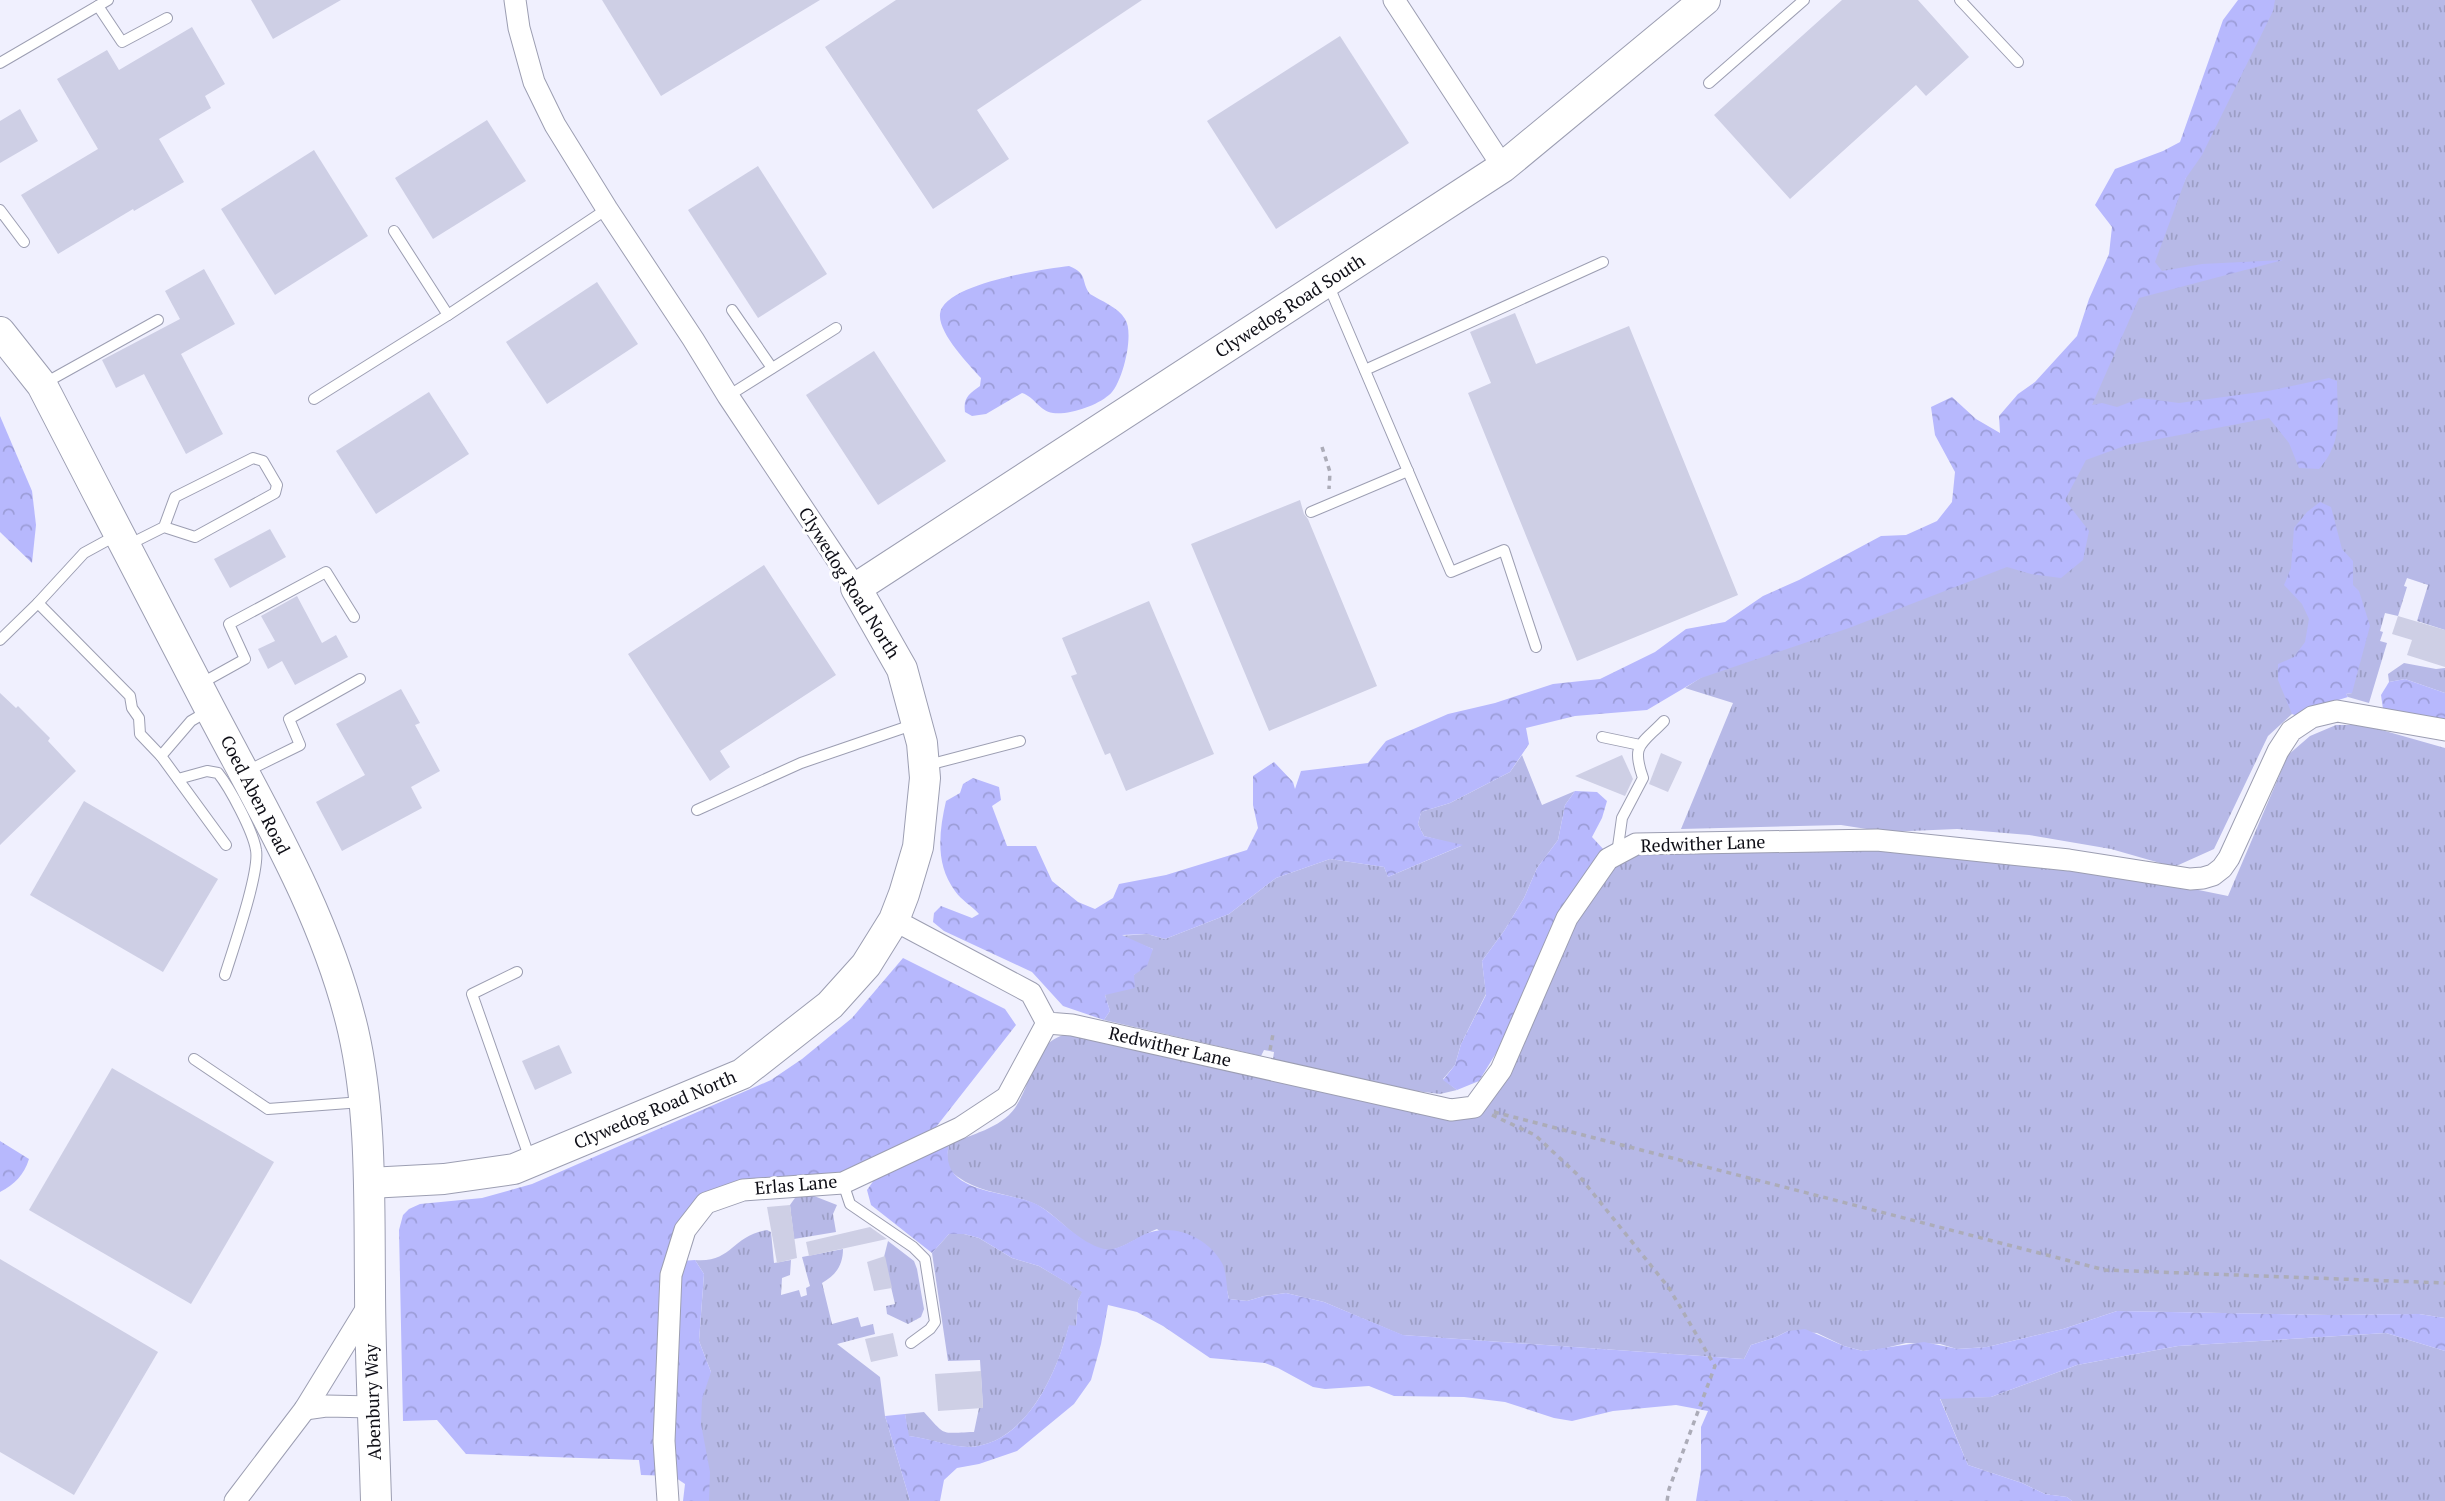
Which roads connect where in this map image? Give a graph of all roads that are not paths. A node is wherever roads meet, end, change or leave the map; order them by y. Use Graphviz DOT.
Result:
graph roads {
  1 [pos="515,0"];
  2 [pos="1394,0"];
  3 [pos="1705,0"];
  4 [pos="1804,0"];
  5 [pos="1960,0"];
  6 [pos="103,3"];
  7 [pos="167,18"];
  8 [pos="2018,62"];
  9 [pos="0,63"];
  10 [pos="1709,83"];
  11 [pos="1503,167"];
  12 [pos="607,209"];
  13 [pos="0,210"];
  14 [pos="394,231"];
  15 [pos="24,242"];
  16 [pos="1603,262"];
  17 [pos="1327,282"];
  18 [pos="732,310"];
  19 [pos="448,314"];
  20 [pos="158,320"];
  21 [pos="836,328"];
  22 [pos="0,332"];
  23 [pos="772,368"];
  24 [pos="1365,370"];
  25 [pos="42,385"];
  26 [pos="728,396"];
  27 [pos="314,399"];
  28 [pos="1408,471"];
  29 [pos="1311,512"];
  30 [pos="164,527"];
  31 [pos="123,540"];
  32 [pos="856,588"];
  33 [pos="38,603"];
  34 [pos="354,617"];
  35 [pos="0,640"];
  36 [pos="1536,647"];
  37 [pos="360,679"];
  38 [pos="204,698"];
  39 [pos="1664,721"];
  40 [pos="918,723"];
  41 [pos="2445,730"];
  42 [pos="1602,737"];
  43 [pos="1020,741"];
  44 [pos="1640,745"];
  45 [pos="161,756"];
  46 [pos="925,765"];
  47 [pos="244,772"];
  48 [pos="178,779"];
  49 [pos="697,810"];
  50 [pos="226,845"];
  51 [pos="1617,854"];
  52 [pos="894,920"];
  53 [pos="517,972"];
  54 [pos="225,975"];
  55 [pos="1046,1023"];
  56 [pos="194,1059"];
  57 [pos="364,1102"];
  58 [pos="531,1162"];
  59 [pos="369,1183"];
  60 [pos="843,1183"];
  61 [pos="370,1303"];
  62 [pos="911,1343"];
  63 [pos="373,1407"];
  64 [pos="305,1409"];
  65 [pos="235,1501"];
  66 [pos="376,1501"];
  67 [pos="668,1501"];
  1 -- 12 [label="street, Clywedog Road North"];
  2 -- 11 [label="street"];
  3 -- 11 [label="street, Clywedog Road South"];
  4 -- 10 [label="lane"];
  5 -- 8 [label="lane"];
  6 -- 7 [label="lane"];
  6 -- 9 [label="lane"];
  11 -- 17 [label="street, Clywedog Road South"];
  12 -- 19 [label="lane"];
  12 -- 26 [label="street, Clywedog Road North"];
  13 -- 15 [label="lane"];
  14 -- 19 [label="lane"];
  16 -- 24 [label="lane"];
  17 -- 24 [label="lane"];
  17 -- 32 [label="street, Clywedog Road South"];
  18 -- 23 [label="lane"];
  19 -- 27 [label="lane"];
  20 -- 25 [label="lane"];
  21 -- 23 [label="lane"];
  22 -- 25 [label="street, Coed Aben Road"];
  23 -- 26 [label="lane"];
  24 -- 28 [label="lane"];
  25 -- 31 [label="street, Coed Aben Road"];
  26 -- 32 [label="street, Clywedog Road North"];
  28 -- 29 [label="lane"];
  28 -- 36 [label="lane"];
  30 -- 30 [label="lane"];
  30 -- 31 [label="lane"];
  31 -- 33 [label="lane"];
  31 -- 38 [label="street, Coed Aben Road"];
  32 -- 40 [label="street, Clywedog Road North"];
  33 -- 35 [label="lane"];
  33 -- 45 [label="lane"];
  34 -- 38 [label="lane"];
  37 -- 47 [label="lane"];
  38 -- 45 [label="lane"];
  38 -- 47 [label="street, Coed Aben Road"];
  39 -- 44 [label="lane"];
  40 -- 46 [label="street, Clywedog Road North"];
  40 -- 49 [label="lane"];
  41 -- 51 [label="street, Redwither Lane"];
  42 -- 44 [label="lane"];
  43 -- 46 [label="lane"];
  44 -- 51 [label="lane"];
  45 -- 48 [label="lane"];
  46 -- 52 [label="street, Clywedog Road North"];
  47 -- 57 [label="street, Coed Aben Road"];
  48 -- 50 [label="lane"];
  48 -- 54 [label="lane"];
  51 -- 55 [label="street, Redwither Lane"];
  52 -- 55 [label="street"];
  52 -- 58 [label="street, Clywedog Road North"];
  53 -- 58 [label="lane"];
  55 -- 60 [label="street, Erlas Lane"];
  56 -- 57 [label="lane"];
  57 -- 59 [label="street, Coed Aben Road"];
  58 -- 59 [label="street, Clywedog Road North"];
  59 -- 61 [label="street, Coed Aben Road"];
  60 -- 62 [label="lane"];
  60 -- 67 [label="street, Erlas Lane"];
  61 -- 63 [label="street, Abenbury Way"];
  61 -- 64 [label="street"];
  63 -- 64 [label="street"];
  63 -- 66 [label="street, Abenbury Way"];
  64 -- 65 [label="street"];
}
